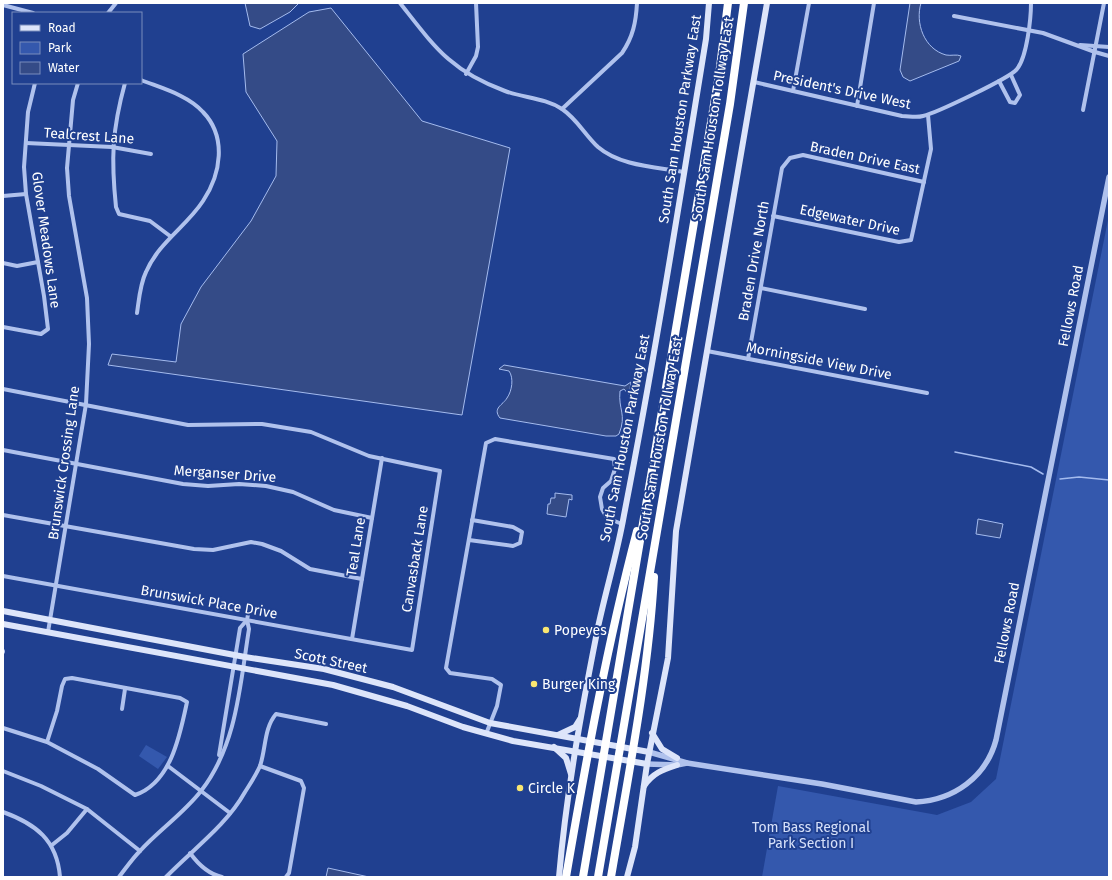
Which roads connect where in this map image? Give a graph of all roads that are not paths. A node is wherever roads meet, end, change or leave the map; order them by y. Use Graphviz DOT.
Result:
graph roads {
  1 [pos="116,3"];
  2 [pos="400,3"];
  3 [pos="476,3"];
  4 [pos="637,3"];
  5 [pos="709,3"];
  6 [pos="728,3"];
  7 [pos="744,3"];
  8 [pos="767,3"];
  9 [pos="809,3"];
  10 [pos="874,3"];
  11 [pos="1031,3"];
  12 [pos="1104,3"];
  13 [pos="3,5"];
  14 [pos="29,12"];
  15 [pos="109,12"];
  16 [pos="954,16"];
  17 [pos="1028,30"];
  18 [pos="1078,45"];
  19 [pos="1096,45"];
  20 [pos="1109,47"];
  21 [pos="1095,52"];
  22 [pos="1109,56"];
  23 [pos="466,74"];
  24 [pos="1011,75"];
  25 [pos="142,80"];
  26 [pos="999,81"];
  27 [pos="754,82"];
  28 [pos="34,84"];
  29 [pos="78,84"];
  30 [pos="125,84"];
  31 [pos="794,90"];
  32 [pos="857,106"];
  33 [pos="562,109"];
  34 [pos="1083,110"];
  35 [pos="928,115"];
  36 [pos="26,143"];
  37 [pos="68,144"];
  38 [pos="112,147"];
  39 [pos="151,154"];
  40 [pos="782,168"];
  41 [pos="684,172"];
  42 [pos="1109,177"];
  43 [pos="924,182"];
  44 [pos="26,194"];
  45 [pos="3,196"];
  46 [pos="773,216"];
  47 [pos="170,236"];
  48 [pos="38,262"];
  49 [pos="3,263"];
  50 [pos="761,288"];
  51 [pos="865,309"];
  52 [pos="137,313"];
  53 [pos="3,327"];
  54 [pos="707,351"];
  55 [pos="748,359"];
  56 [pos="3,389"];
  57 [pos="927,393"];
  58 [pos="86,404"];
  59 [pos="3,450"];
  60 [pos="382,458"];
  61 [pos="77,463"];
  62 [pos="651,474"];
  63 [pos="3,515"];
  64 [pos="372,518"];
  65 [pos="472,520"];
  66 [pos="622,524"];
  67 [pos="66,526"];
  68 [pos="657,534"];
  69 [pos="469,540"];
  70 [pos="3,576"];
  71 [pos="362,580"];
  72 [pos="56,586"];
  73 [pos="249,609"];
  74 [pos="3,611"];
  75 [pos="50,620"];
  76 [pos="247,620"];
  77 [pos="3,624"];
  78 [pos="48,632"];
  79 [pos="352,639"];
  80 [pos="412,650"];
  81 [pos="236,655"];
  82 [pos="244,657"];
  83 [pos="234,667"];
  84 [pos="243,669"];
  85 [pos="125,689"];
  86 [pos="412,695"];
  87 [pos="407,706"];
  88 [pos="122,710"];
  89 [pos="582,716"];
  90 [pos="490,723"];
  91 [pos="326,724"];
  92 [pos="3,728"];
  93 [pos="652,733"];
  94 [pos="486,734"];
  95 [pos="556,735"];
  96 [pos="578,738"];
  97 [pos="47,742"];
  98 [pos="554,747"];
  99 [pos="576,750"];
  100 [pos="649,752"];
  101 [pos="677,758"];
  102 [pos="219,760"];
  103 [pos="687,763"];
  104 [pos="647,764"];
  105 [pos="677,765"];
  106 [pos="168,766"];
  107 [pos="260,766"];
  108 [pos="3,771"];
  109 [pos="572,777"];
  110 [pos="644,787"];
  111 [pos="201,790"];
  112 [pos="87,809"];
  113 [pos="3,812"];
  114 [pos="230,813"];
  115 [pos="52,845"];
  116 [pos="140,851"];
  117 [pos="190,853"];
  118 [pos="60,877"];
  119 [pos="119,877"];
  120 [pos="166,877"];
  121 [pos="222,877"];
  122 [pos="286,877"];
  123 [pos="559,877"];
  124 [pos="566,877"];
  125 [pos="581,877"];
  126 [pos="598,877"];
  127 [pos="611,877"];
  128 [pos="627,877"];
  1 -- 15 [label="street"];
  2 -- 23 [label="street"];
  3 -- 23 [label="street"];
  4 -- 33 [label="street"];
  5 -- 41 [label="main road, South Sam Houston Parkway East"];
  6 -- 62 [label="highway, South Sam Houston Tollway East"];
  7 -- 68 [label="highway, South Sam Houston Tollway East"];
  8 -- 27 [label="main road"];
  9 -- 31 [label="street"];
  10 -- 32 [label="street"];
  11 -- 17 [label="street"];
  12 -- 19 [label="street"];
  13 -- 14 [label="street"];
  16 -- 17 [label="street"];
  17 -- 18 [label="street"];
  17 -- 24 [label="street"];
  18 -- 19 [label="street"];
  18 -- 21 [label="street"];
  19 -- 20 [label="street"];
  19 -- 21 [label="street"];
  21 -- 22 [label="street"];
  21 -- 34 [label="street"];
  23 -- 33 [label="street"];
  24 -- 26 [label="street, President's Drive West"];
  24 -- 26 [label="street"];
  25 -- 47 [label="street"];
  26 -- 35 [label="street, President's Drive West"];
  27 -- 31 [label="street, President's Drive West"];
  27 -- 54 [label="main road"];
  28 -- 36 [label="street, Glover Meadows Lane"];
  29 -- 37 [label="street, Brunswick Crossing Lane"];
  30 -- 38 [label="street"];
  31 -- 32 [label="street, President's Drive West"];
  32 -- 35 [label="street, President's Drive West"];
  33 -- 41 [label="street"];
  35 -- 43 [label="street"];
  36 -- 37 [label="street, Tealcrest Lane"];
  36 -- 44 [label="street, Glover Meadows Lane"];
  37 -- 38 [label="street, Tealcrest Lane"];
  37 -- 58 [label="street, Brunswick Crossing Lane"];
  38 -- 39 [label="street, Tealcrest Lane"];
  38 -- 47 [label="street"];
  40 -- 43 [label="street, Braden Drive East"];
  40 -- 46 [label="street, Braden Drive North"];
  41 -- 66 [label="main road, South Sam Houston Parkway East"];
  42 -- 103 [label="street, Fellows Road"];
  43 -- 46 [label="street, Edgewater Drive"];
  44 -- 45 [label="street"];
  44 -- 48 [label="street, Glover Meadows Lane"];
  46 -- 50 [label="street, Braden Drive North"];
  47 -- 52 [label="street"];
  48 -- 49 [label="street"];
  48 -- 53 [label="street, Glover Meadows Lane"];
  50 -- 51 [label="street"];
  50 -- 55 [label="street, Braden Drive North"];
  54 -- 55 [label="street, Morningside View Drive"];
  54 -- 93 [label="main road"];
  55 -- 57 [label="street, Morningside View Drive"];
  56 -- 58 [label="street"];
  58 -- 60 [label="street"];
  58 -- 61 [label="street, Brunswick Crossing Lane"];
  59 -- 61 [label="street, Merganser Drive"];
  60 -- 64 [label="street, Teal Lane"];
  60 -- 80 [label="street, Canvasback Lane"];
  61 -- 64 [label="street, Merganser Drive"];
  61 -- 67 [label="street, Brunswick Crossing Lane"];
  62 -- 124 [label="highway"];
  62 -- 125 [label="highway, South Sam Houston Tollway East"];
  63 -- 67 [label="street"];
  64 -- 71 [label="street, Teal Lane"];
  65 -- 66 [label="street"];
  65 -- 69 [label="street"];
  65 -- 69 [label="street"];
  66 -- 89 [label="main road, South Sam Houston Parkway East"];
  67 -- 71 [label="street"];
  67 -- 72 [label="street, Brunswick Crossing Lane"];
  68 -- 126 [label="highway, South Sam Houston Tollway East"];
  68 -- 127 [label="highway"];
  69 -- 90 [label="street"];
  70 -- 72 [label="street, Brunswick Place Drive"];
  71 -- 79 [label="street, Teal Lane"];
  72 -- 75 [label="street, Brunswick Crossing Lane"];
  72 -- 76 [label="street, Brunswick Place Drive"];
  73 -- 76 [label="street"];
  74 -- 75 [label="main road, Scott Street"];
  75 -- 78 [label="street, Brunswick Crossing Lane"];
  75 -- 81 [label="main road, Scott Street"];
  76 -- 79 [label="street, Brunswick Place Drive"];
  76 -- 81 [label="street"];
  76 -- 82 [label="street"];
  77 -- 78 [label="main road, Scott Street"];
  78 -- 83 [label="main road, Scott Street"];
  79 -- 80 [label="street, Brunswick Place Drive"];
  81 -- 82 [label="main road, Scott Street"];
  81 -- 83 [label="street"];
  82 -- 84 [label="street"];
  82 -- 86 [label="main road, Scott Street"];
  83 -- 84 [label="main road, Scott Street"];
  83 -- 102 [label="street"];
  84 -- 87 [label="main road, Scott Street"];
  84 -- 102 [label="street"];
  85 -- 88 [label="street"];
  85 -- 97 [label="street"];
  85 -- 106 [label="street"];
  86 -- 87 [label="main road"];
  86 -- 90 [label="main road, Scott Street"];
  87 -- 94 [label="main road, Scott Street"];
  89 -- 95 [label="main road"];
  89 -- 96 [label="main road, South Sam Houston Parkway East"];
  90 -- 94 [label="street"];
  90 -- 95 [label="main road, Scott Street"];
  91 -- 107 [label="street"];
  92 -- 97 [label="street"];
  93 -- 100 [label="main road"];
  93 -- 101 [label="main road"];
  94 -- 98 [label="main road, Scott Street"];
  95 -- 96 [label="main road, Scott Street"];
  96 -- 99 [label="main road, South Sam Houston Parkway East"];
  96 -- 100 [label="main road, Scott Street"];
  97 -- 106 [label="street"];
  98 -- 99 [label="main road, Scott Street"];
  98 -- 109 [label="main road"];
  99 -- 104 [label="main road, Scott Street"];
  99 -- 109 [label="main road, South Sam Houston Parkway East"];
  100 -- 101 [label="street, Fellows Road"];
  100 -- 104 [label="main road"];
  101 -- 103 [label="street, Fellows Road"];
  102 -- 111 [label="street"];
  103 -- 105 [label="street, Fellows Road"];
  104 -- 105 [label="street, Fellows Road"];
  104 -- 110 [label="main road"];
  105 -- 110 [label="main road"];
  106 -- 111 [label="street"];
  107 -- 114 [label="street"];
  107 -- 122 [label="street"];
  108 -- 112 [label="street"];
  109 -- 123 [label="main road, South Sam Houston Parkway East"];
  110 -- 128 [label="main road"];
  111 -- 114 [label="street"];
  111 -- 116 [label="street"];
  112 -- 115 [label="street"];
  112 -- 116 [label="street"];
  113 -- 115 [label="street"];
  114 -- 117 [label="street"];
  115 -- 118 [label="street"];
  116 -- 119 [label="street"];
  117 -- 120 [label="street"];
  117 -- 121 [label="street"];
}
